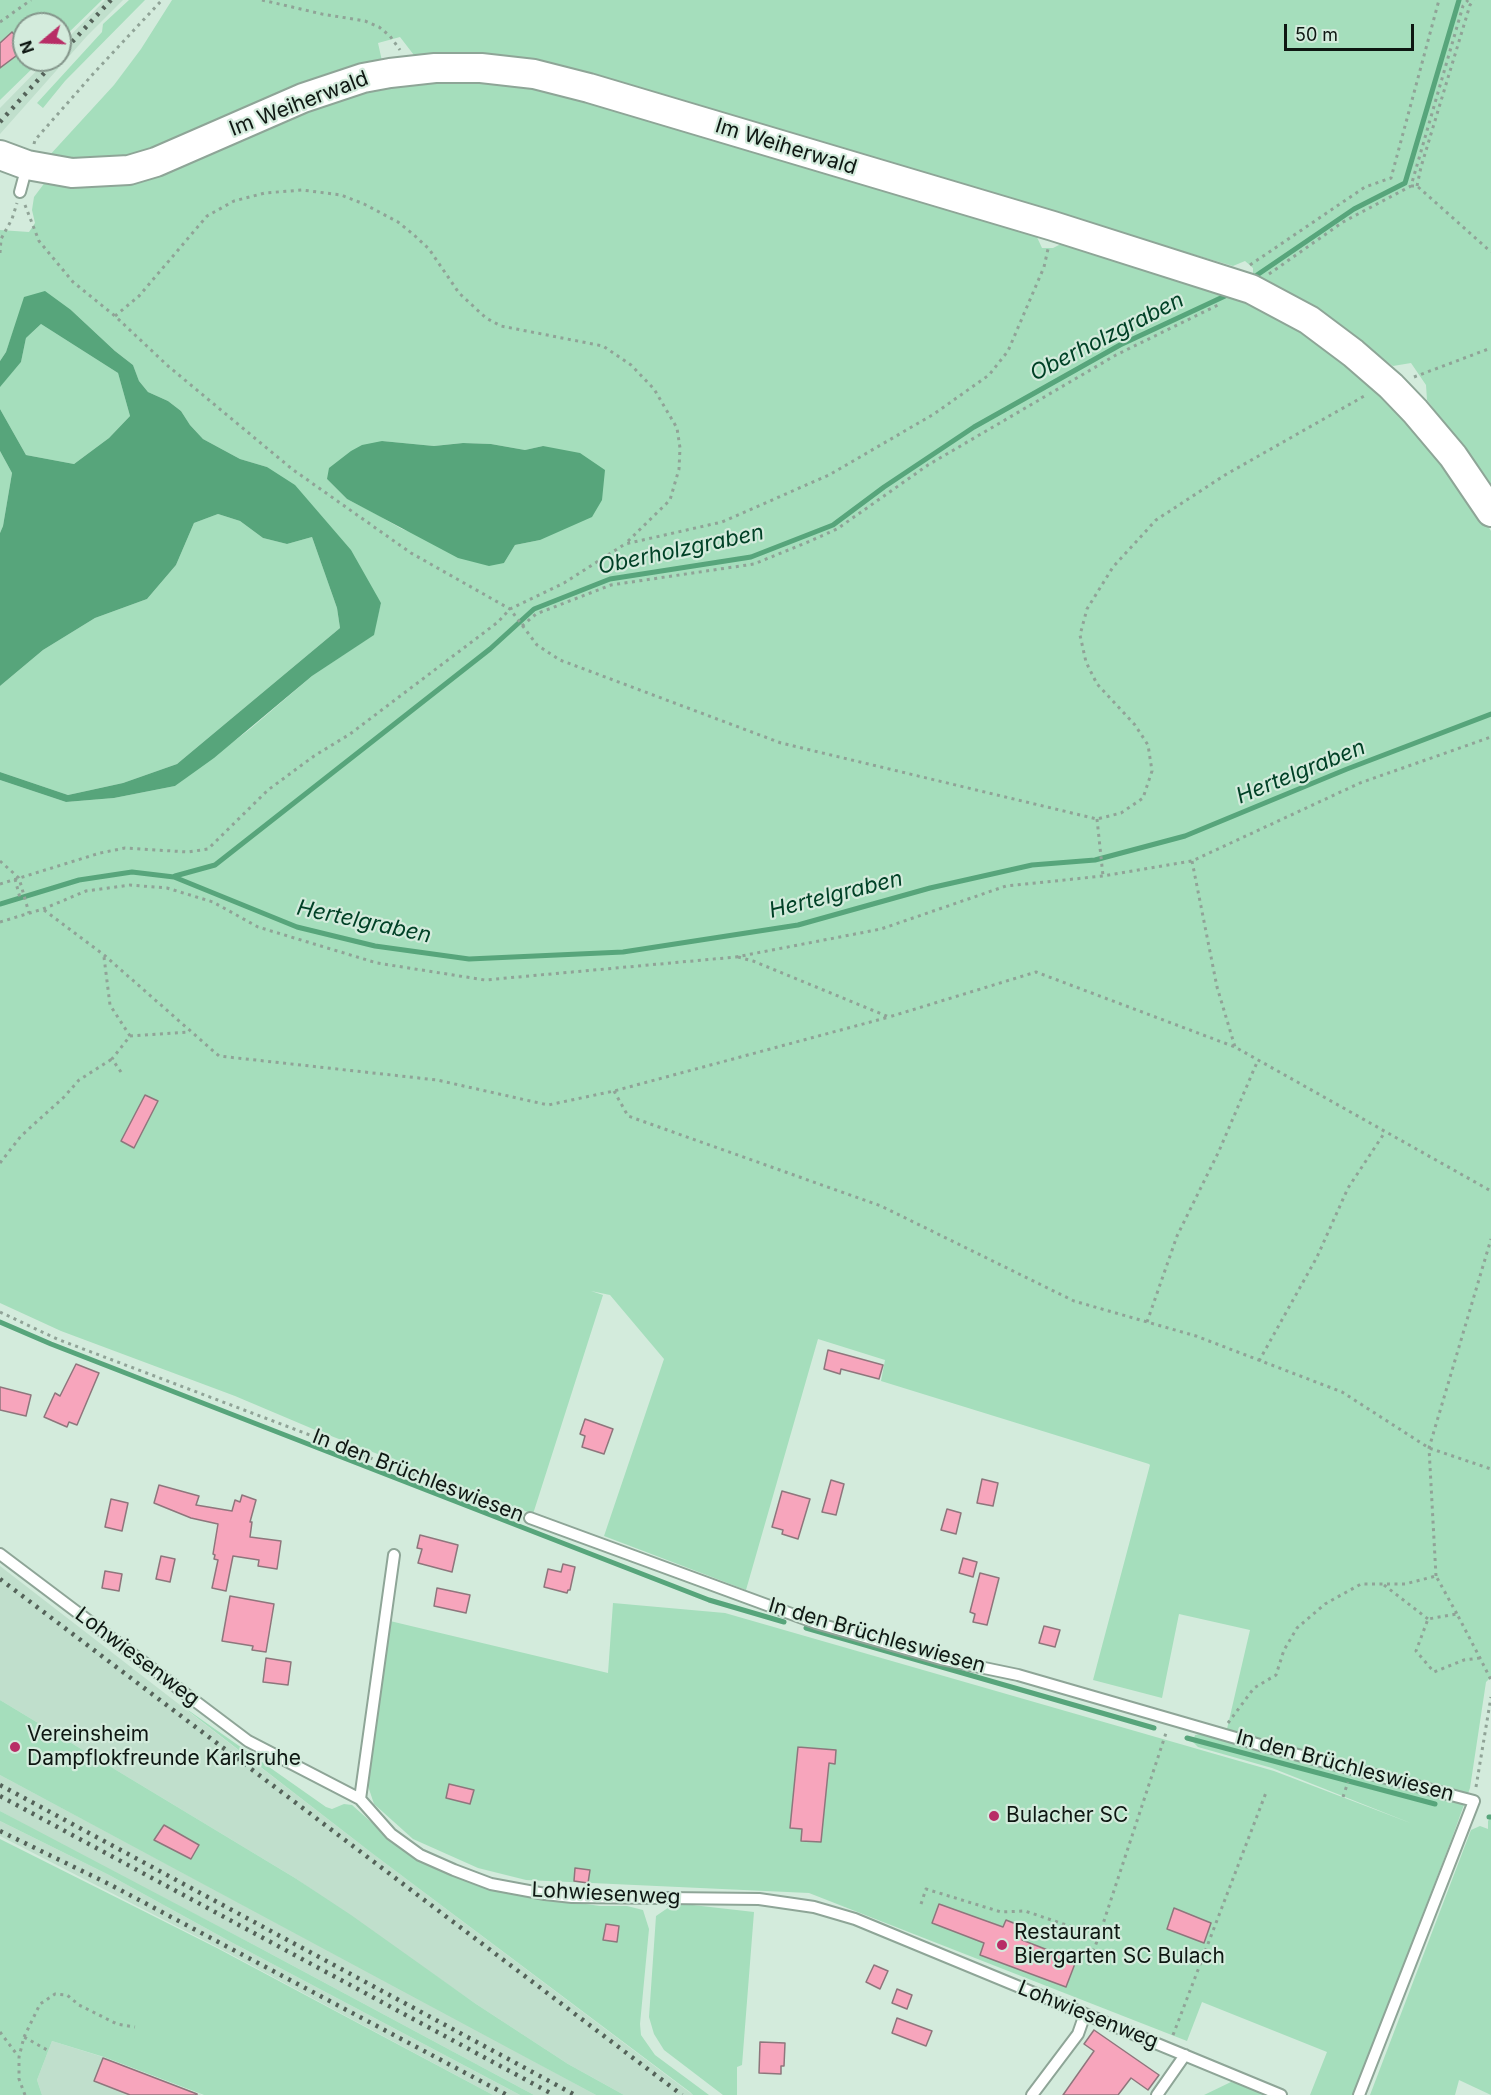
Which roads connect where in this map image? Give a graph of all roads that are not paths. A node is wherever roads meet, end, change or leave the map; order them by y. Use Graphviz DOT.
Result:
graph roads {
  1 [pos="0,155"];
  2 [pos="27,165"];
  3 [pos="20,192"];
  4 [pos="1491,512"];
  5 [pos="530,1518"];
  6 [pos="0,1554"];
  7 [pos="394,1555"];
  8 [pos="360,1799"];
  9 [pos="1085,2014"];
  10 [pos="1185,2055"];
  11 [pos="1161,2090"];
  12 [pos="1032,2095"];
  13 [pos="1281,2095"];
  14 [pos="1359,2095"];
  1 -- 2 [label="street, Im Weiherwald"];
  2 -- 3 [label="lane"];
  2 -- 4 [label="street, Im Weiherwald"];
  5 -- 14 [label="lane, In den Brüchleswiesen"];
  6 -- 8 [label="lane, Lohwiesenweg"];
  7 -- 8 [label="lane"];
  8 -- 9 [label="lane, Lohwiesenweg"];
  9 -- 10 [label="lane, Lohwiesenweg"];
  9 -- 12 [label="lane"];
  10 -- 11 [label="lane"];
  10 -- 13 [label="lane, Lohwiesenweg"];
}
